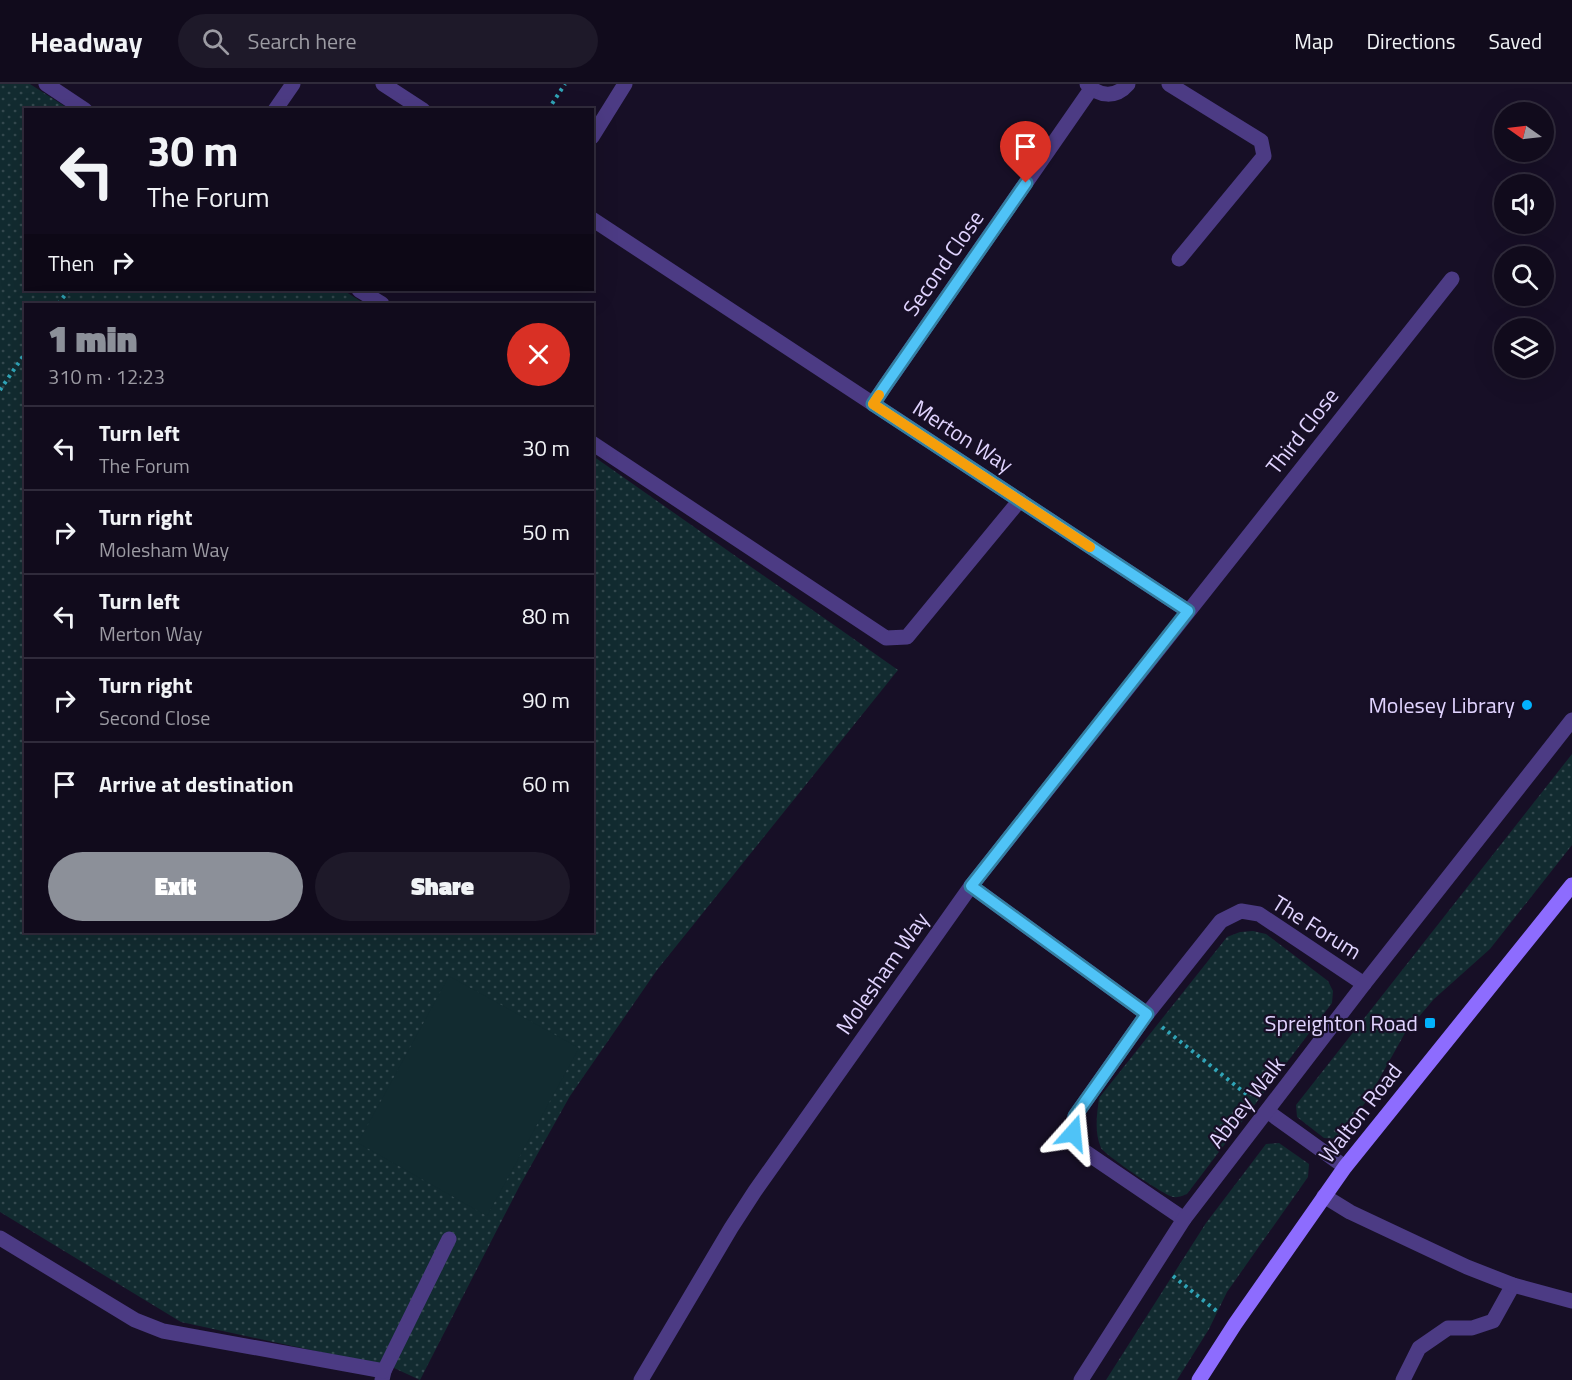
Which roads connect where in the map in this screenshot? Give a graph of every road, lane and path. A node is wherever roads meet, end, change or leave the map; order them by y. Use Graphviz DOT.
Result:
graph roads {
  1 [pos="45,84"];
  2 [pos="293,84"];
  3 [pos="383,84"];
  4 [pos="565,84"];
  5 [pos="626,84"];
  6 [pos="1128,84"];
  7 [pos="1169,84"];
  8 [pos="1089,86"];
  9 [pos="82,108"];
  10 [pos="276,108"];
  11 [pos="420,108"];
  12 [pos="549,108"];
  13 [pos="594,134"];
  14 [pos="594,220"];
  15 [pos="1179,259"];
  16 [pos="1452,279"];
  17 [pos="68,291"];
  18 [pos="361,291"];
  19 [pos="59,303"];
  20 [pos="380,303"];
  21 [pos="24,355"];
  22 [pos="0,390"];
  23 [pos="873,404"];
  24 [pos="594,444"];
  25 [pos="1020,500"];
  26 [pos="1188,611"];
  27 [pos="1572,720"];
  28 [pos="1572,885"];
  29 [pos="971,886"];
  30 [pos="1364,984"];
  31 [pos="1147,1014"];
  32 [pos="1267,1111"];
  33 [pos="1345,1167"];
  34 [pos="1324,1196"];
  35 [pos="1184,1219"];
  36 [pos="0,1238"];
  37 [pos="449,1239"];
  38 [pos="1156,1262"];
  39 [pos="1513,1285"];
  40 [pos="1572,1301"];
  41 [pos="1219,1313"];
  42 [pos="383,1375"];
  43 [pos="641,1380"];
  44 [pos="1082,1380"];
  45 [pos="1199,1380"];
  46 [pos="1403,1380"];
  1 -- 9 [label="street"];
  2 -- 10 [label="street"];
  3 -- 11 [label="street"];
  4 -- 12 [label="path"];
  5 -- 13 [label="street"];
  6 -- 8 [label="street"];
  7 -- 15 [label="street"];
  8 -- 23 [label="street, Second Close"];
  14 -- 23 [label="street, Merton Way"];
  16 -- 26 [label="street, Third Close"];
  17 -- 19 [label="path"];
  18 -- 20 [label="street"];
  21 -- 22 [label="path"];
  23 -- 25 [label="street, Merton Way"];
  24 -- 25 [label="street"];
  25 -- 26 [label="street, Merton Way"];
  26 -- 29 [label="street, Molesham Way"];
  27 -- 30 [label="street, Abbey Walk"];
  28 -- 33 [label="main road, Walton Road"];
  29 -- 31 [label="street"];
  29 -- 43 [label="street, Molesham Way"];
  30 -- 31 [label="street, The Forum"];
  30 -- 32 [label="street, Abbey Walk"];
  31 -- 32 [label="path"];
  31 -- 35 [label="street, The Forum"];
  32 -- 33 [label="street"];
  32 -- 35 [label="street, Abbey Walk"];
  33 -- 34 [label="main road, Walton Road"];
  34 -- 39 [label="street"];
  34 -- 45 [label="main road, Walton Road"];
  35 -- 38 [label="street, Abbey Walk"];
  36 -- 42 [label="street"];
  37 -- 42 [label="street"];
  38 -- 41 [label="path"];
  38 -- 44 [label="street, Abbey Walk"];
  39 -- 40 [label="street"];
  39 -- 46 [label="street"];
}
